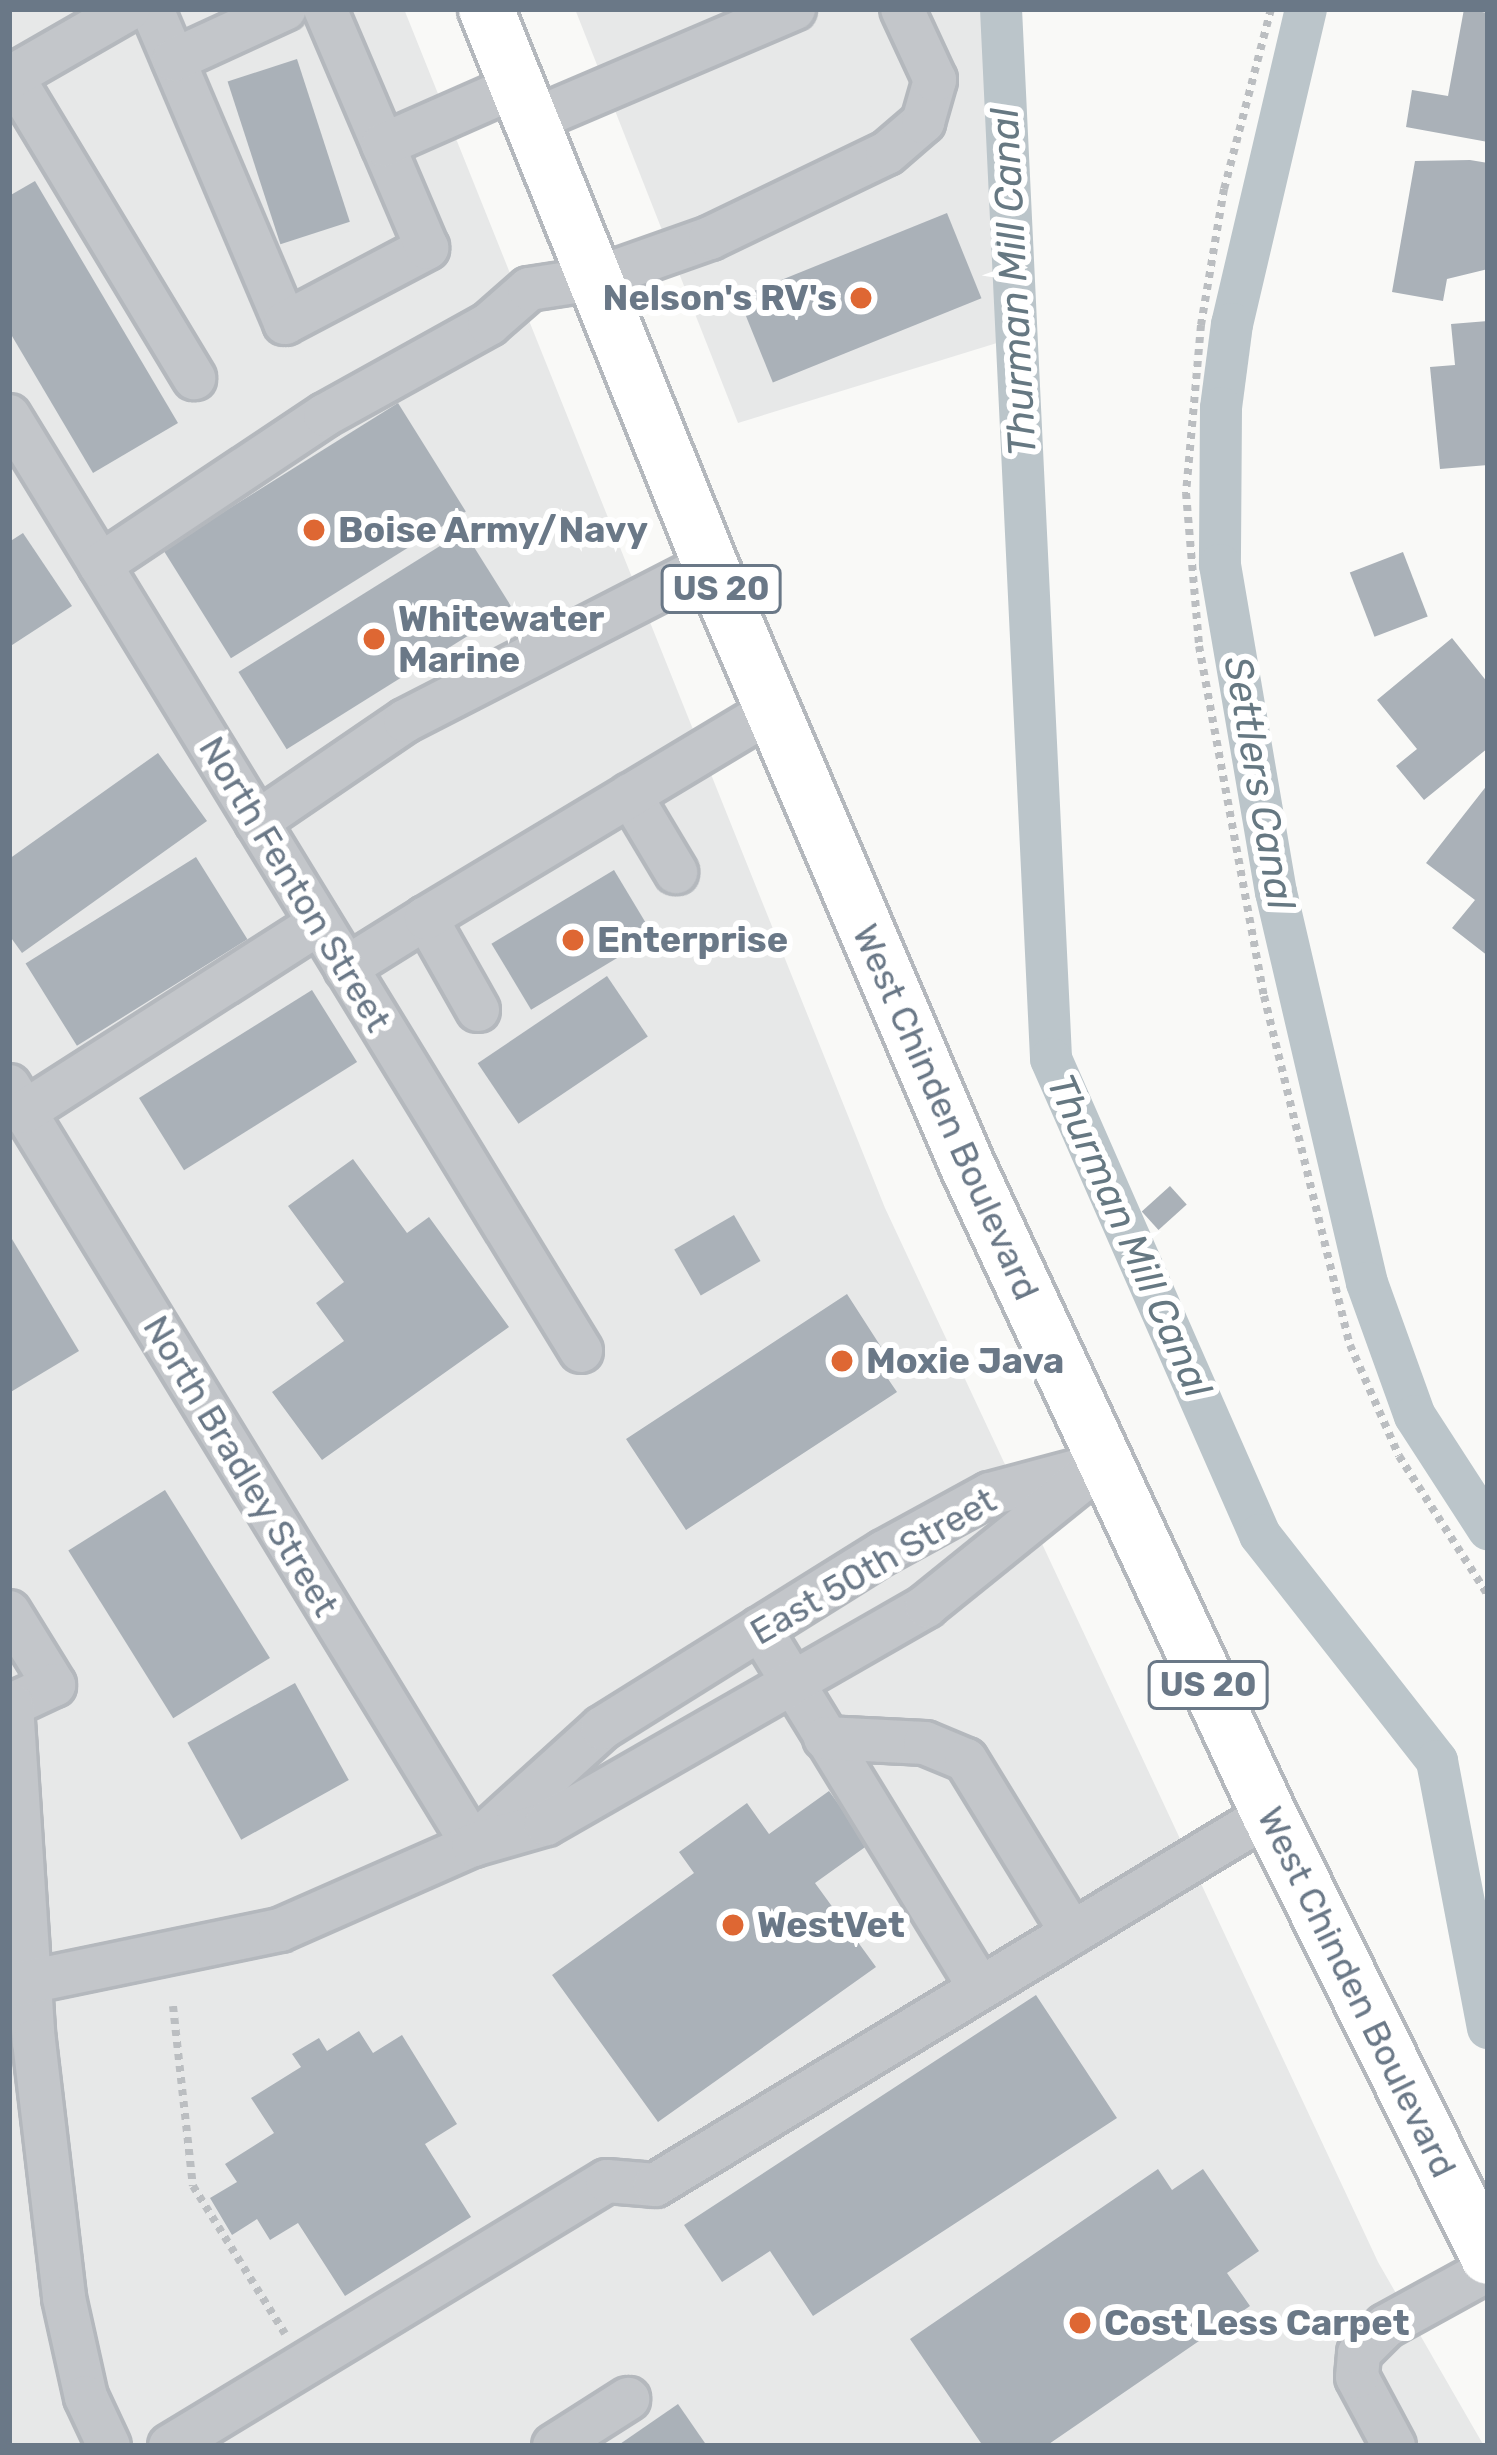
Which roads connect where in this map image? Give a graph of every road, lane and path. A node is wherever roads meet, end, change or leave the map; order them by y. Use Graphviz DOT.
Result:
graph roads {
  1 [pos="129,9"];
  2 [pos="152,9"];
  3 [pos="285,9"];
  4 [pos="325,9"];
  5 [pos="487,9"];
  6 [pos="794,9"];
  7 [pos="902,9"];
  8 [pos="1271,9"];
  9 [pos="174,60"];
  10 [pos="11,77"];
  11 [pos="524,104"];
  12 [pos="383,145"];
  13 [pos="594,279"];
  14 [pos="194,379"];
  15 [pos="9,416"];
  16 [pos="710,564"];
  17 [pos="100,565"];
  18 [pos="772,710"];
  19 [pos="631,795"];
  20 [pos="257,822"];
  21 [pos="676,872"];
  22 [pos="426,918"];
  23 [pos="319,923"];
  24 [pos="346,968"];
  25 [pos="478,1010"];
  26 [pos="17,1099"];
  27 [pos="581,1351"];
  28 [pos="1103,1463"];
  29 [pos="1488,1595"];
  30 [pos="9,1612"];
  31 [pos="760,1629"];
  32 [pos="792,1683"];
  33 [pos="10,1706"];
  34 [pos="825,1738"];
  35 [pos="1269,1814"];
  36 [pos="473,1845"];
  37 [pos="1072,1933"];
  38 [pos="20,1984"];
  39 [pos="980,1988"];
  40 [pos="173,2006"];
  41 [pos="1488,2257"];
  42 [pos="1488,2270"];
  43 [pos="272,2346"];
  44 [pos="628,2399"];
  45 [pos="109,2446"];
  46 [pos="170,2446"];
  47 [pos="554,2446"];
  48 [pos="1394,2446"];
  1 -- 10 [label="street"];
  2 -- 9 [label="street"];
  3 -- 9 [label="street"];
  4 -- 12 [label="street"];
  5 -- 11 [label="main road, West Chinden Boulevard / US 20"];
  6 -- 11 [label="street"];
  7 -- 13 [label="street"];
  8 -- 29 [label="path"];
  9 -- 12 [label="street"];
  10 -- 14 [label="street"];
  11 -- 12 [label="street"];
  11 -- 13 [label="main road, West Chinden Boulevard / US 20"];
  13 -- 16 [label="main road, West Chinden Boulevard / US 20"];
  13 -- 17 [label="street"];
  15 -- 17 [label="street, North Fenton Street"];
  16 -- 18 [label="main road, West Chinden Boulevard / US 20"];
  16 -- 20 [label="street"];
  17 -- 20 [label="street, North Fenton Street"];
  18 -- 19 [label="street"];
  18 -- 28 [label="main road, West Chinden Boulevard / US 20"];
  19 -- 21 [label="street"];
  19 -- 22 [label="street"];
  20 -- 23 [label="street, North Fenton Street"];
  22 -- 24 [label="street"];
  22 -- 25 [label="street"];
  23 -- 24 [label="street, North Fenton Street"];
  23 -- 26 [label="street"];
  24 -- 27 [label="street, North Fenton Street"];
  26 -- 36 [label="street, North Bradley Street"];
  28 -- 31 [label="street, East 50th Street"];
  28 -- 32 [label="street, East 50th Street"];
  28 -- 35 [label="main road, West Chinden Boulevard / US 20"];
  30 -- 33 [label="street"];
  31 -- 32 [label="street"];
  31 -- 36 [label="street, East 50th Street"];
  32 -- 34 [label="street"];
  32 -- 36 [label="street, East 50th Street"];
  33 -- 38 [label="street"];
  34 -- 37 [label="street"];
  34 -- 39 [label="street"];
  35 -- 37 [label="street"];
  35 -- 41 [label="main road, West Chinden Boulevard / US 20"];
  36 -- 38 [label="street, East 50th Street"];
  37 -- 39 [label="street"];
  38 -- 45 [label="street"];
  39 -- 46 [label="street"];
  40 -- 43 [label="path"];
  42 -- 48 [label="street"];
  44 -- 47 [label="street"];
}
